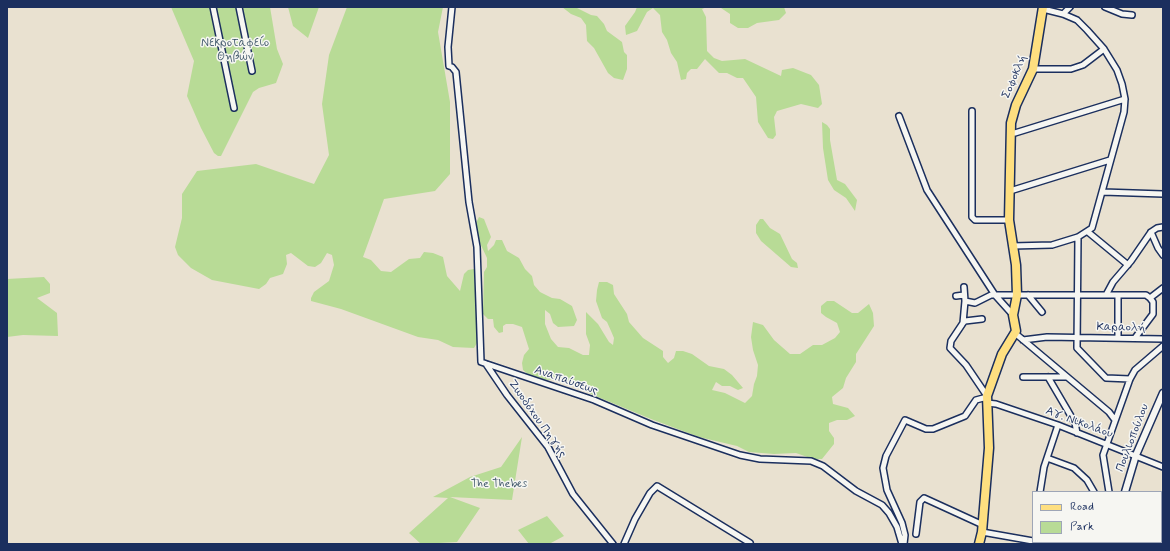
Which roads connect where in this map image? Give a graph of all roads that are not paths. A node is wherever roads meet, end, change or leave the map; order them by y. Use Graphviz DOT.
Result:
graph roads {
  1 [pos="212,7"];
  2 [pos="239,7"];
  3 [pos="452,7"];
  4 [pos="1070,7"];
  5 [pos="1105,7"];
  6 [pos="1043,8"];
  7 [pos="1063,14"];
  8 [pos="1132,15"];
  9 [pos="1104,49"];
  10 [pos="1033,69"];
  11 [pos="252,71"];
  12 [pos="1125,99"];
  13 [pos="234,108"];
  14 [pos="972,111"];
  15 [pos="899,116"];
  16 [pos="1010,133"];
  17 [pos="1110,160"];
  18 [pos="1010,191"];
  19 [pos="1103,192"];
  20 [pos="1163,194"];
  21 [pos="1009,220"];
  22 [pos="1163,227"];
  23 [pos="1088,232"];
  24 [pos="1151,232"];
  25 [pos="1078,237"];
  26 [pos="1012,246"];
  27 [pos="1163,255"];
  28 [pos="1128,265"];
  29 [pos="964,287"];
  30 [pos="1163,288"];
  31 [pos="964,295"];
  32 [pos="995,295"];
  33 [pos="1016,295"];
  34 [pos="1028,295"];
  35 [pos="1079,295"];
  36 [pos="1106,295"];
  37 [pos="1118,295"];
  38 [pos="956,296"];
  39 [pos="1150,298"];
  40 [pos="966,301"];
  41 [pos="1042,312"];
  42 [pos="1013,315"];
  43 [pos="982,319"];
  44 [pos="963,323"];
  45 [pos="1016,334"];
  46 [pos="1078,337"];
  47 [pos="1118,338"];
  48 [pos="1135,338"];
  49 [pos="1163,338"];
  50 [pos="1023,340"];
  51 [pos="1163,346"];
  52 [pos="486,364"];
  53 [pos="506,370"];
  54 [pos="1023,377"];
  55 [pos="1048,377"];
  56 [pos="1066,377"];
  57 [pos="497,379"];
  58 [pos="1130,379"];
  59 [pos="1163,393"];
  60 [pos="987,399"];
  61 [pos="1115,420"];
  62 [pos="1058,425"];
  63 [pos="1077,433"];
  64 [pos="1107,444"];
  65 [pos="1136,455"];
  66 [pos="1047,458"];
  67 [pos="1163,467"];
  68 [pos="1040,491"];
  69 [pos="1093,491"];
  70 [pos="1110,491"];
  71 [pos="1125,491"];
  72 [pos="982,529"];
  73 [pos="916,534"];
  74 [pos="1032,542"];
  75 [pos="750,543"];
  76 [pos="1112,543"];
  77 [pos="614,544"];
  78 [pos="624,544"];
  79 [pos="903,544"];
  80 [pos="979,544"];
  81 [pos="1117,544"];
  1 -- 13 [label="street"];
  2 -- 11 [label="street"];
  3 -- 52 [label="street"];
  4 -- 7 [label="street"];
  5 -- 8 [label="street"];
  6 -- 7 [label="street"];
  6 -- 10 [label="main road, Σοφοκλή"];
  7 -- 9 [label="street"];
  9 -- 10 [label="street"];
  9 -- 12 [label="street"];
  10 -- 16 [label="main road, Σοφοκλή"];
  12 -- 16 [label="street"];
  12 -- 17 [label="street"];
  14 -- 21 [label="street"];
  15 -- 32 [label="street"];
  16 -- 18 [label="main road, Σοφοκλή"];
  17 -- 18 [label="street"];
  17 -- 19 [label="street"];
  18 -- 21 [label="main road, Σοφοκλή"];
  19 -- 20 [label="street"];
  19 -- 23 [label="street"];
  21 -- 26 [label="main road, Σοφοκλή"];
  22 -- 24 [label="street"];
  23 -- 25 [label="street"];
  23 -- 28 [label="street"];
  24 -- 27 [label="street"];
  24 -- 28 [label="street"];
  25 -- 26 [label="street"];
  25 -- 35 [label="street"];
  26 -- 33 [label="main road, Σοφοκλή"];
  28 -- 36 [label="street"];
  29 -- 31 [label="street"];
  30 -- 39 [label="street"];
  31 -- 38 [label="street"];
  31 -- 40 [label="street"];
  32 -- 33 [label="street"];
  32 -- 40 [label="street"];
  32 -- 42 [label="street"];
  33 -- 34 [label="street"];
  33 -- 42 [label="main road, Σοφοκλή"];
  34 -- 35 [label="street"];
  34 -- 41 [label="street"];
  35 -- 36 [label="street"];
  35 -- 46 [label="street"];
  36 -- 37 [label="street"];
  37 -- 39 [label="street"];
  37 -- 47 [label="street"];
  39 -- 48 [label="street"];
  40 -- 44 [label="street"];
  42 -- 45 [label="main road, Σοφοκλή"];
  43 -- 44 [label="street"];
  44 -- 60 [label="street"];
  45 -- 50 [label="street"];
  45 -- 60 [label="main road"];
  46 -- 47 [label="street, Καραολή"];
  46 -- 50 [label="street, Καραολή"];
  46 -- 58 [label="street"];
  47 -- 48 [label="street, Καραολή"];
  48 -- 49 [label="street, Καραολή"];
  50 -- 56 [label="street"];
  51 -- 58 [label="street"];
  52 -- 53 [label="street, Αναπαύσεως"];
  52 -- 57 [label="street, Ζωοδόχου Πηγής"];
  53 -- 57 [label="street"];
  53 -- 79 [label="street, Αναπαύσεως"];
  54 -- 55 [label="street"];
  55 -- 56 [label="street"];
  55 -- 63 [label="street"];
  56 -- 61 [label="street"];
  57 -- 77 [label="street, Ζωοδόχου Πηγής"];
  58 -- 61 [label="street"];
  59 -- 65 [label="street, Πουλιοπούλου"];
  60 -- 62 [label="street, Αγ. Νικολάου"];
  60 -- 72 [label="main road"];
  60 -- 79 [label="street"];
  61 -- 64 [label="street"];
  62 -- 63 [label="street, Αγ. Νικολάου"];
  62 -- 66 [label="street"];
  63 -- 64 [label="street, Αγ. Νικολάου"];
  64 -- 65 [label="street, Αγ. Νικολάου"];
  64 -- 70 [label="street"];
  65 -- 67 [label="street, Αγ. Νικολάου"];
  65 -- 71 [label="street, Πουλιοπούλου"];
  66 -- 68 [label="street"];
  66 -- 69 [label="street"];
  72 -- 73 [label="street"];
  72 -- 74 [label="street"];
  72 -- 80 [label="main road"];
  75 -- 78 [label="street"];
  76 -- 81 [label="street"];
}
